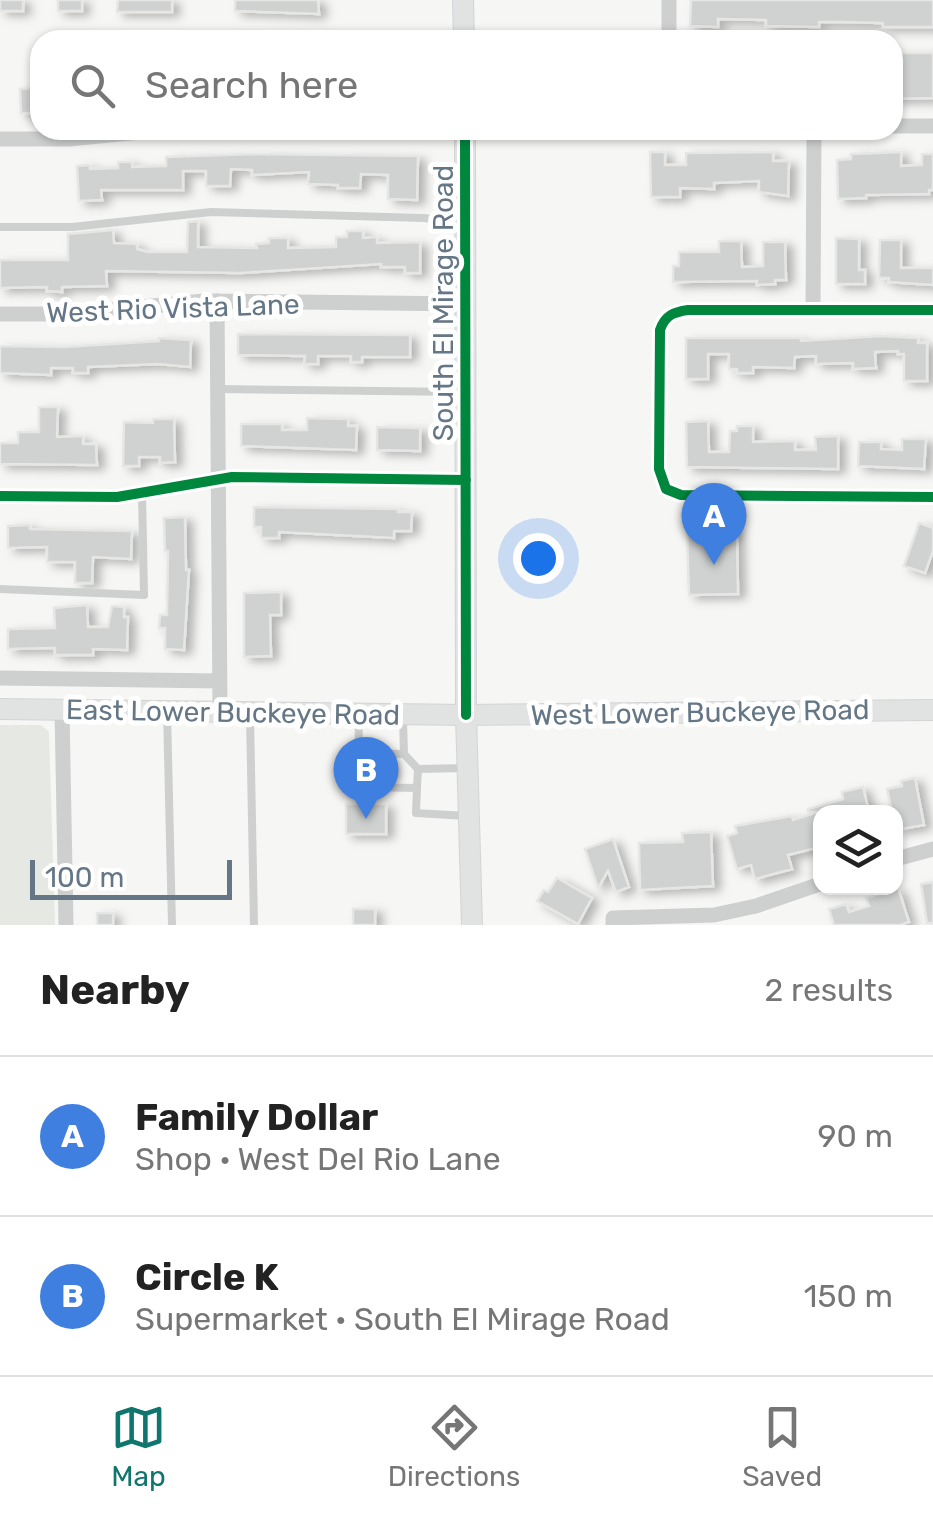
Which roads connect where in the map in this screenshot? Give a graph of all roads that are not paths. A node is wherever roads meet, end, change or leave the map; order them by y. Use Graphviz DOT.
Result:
graph roads {
  1 [pos="463,0"];
  2 [pos="669,0"];
  3 [pos="464,30"];
  4 [pos="669,30"];
  5 [pos="903,126"];
  6 [pos="933,126"];
  7 [pos="0,139"];
  8 [pos="30,139"];
  9 [pos="466,140"];
  10 [pos="814,140"];
  11 [pos="466,224"];
  12 [pos="0,227"];
  13 [pos="217,301"];
  14 [pos="466,304"];
  15 [pos="813,310"];
  16 [pos="933,310"];
  17 [pos="0,314"];
  18 [pos="217,389"];
  19 [pos="466,392"];
  20 [pos="218,478"];
  21 [pos="466,480"];
  22 [pos="142,493"];
  23 [pos="0,496"];
  24 [pos="933,497"];
  25 [pos="0,589"];
  26 [pos="0,678"];
  27 [pos="220,681"];
  28 [pos="0,709"];
  29 [pos="62,710"];
  30 [pos="933,710"];
  31 [pos="167,712"];
  32 [pos="220,713"];
  33 [pos="250,713"];
  34 [pos="359,714"];
  35 [pos="403,714"];
  36 [pos="466,715"];
  37 [pos="358,753"];
  38 [pos="404,754"];
  39 [pos="468,768"];
  40 [pos="418,769"];
  41 [pos="417,788"];
  42 [pos="470,816"];
  43 [pos="933,849"];
  44 [pos="903,856"];
  45 [pos="813,886"];
  46 [pos="613,922"];
  47 [pos="66,925"];
  48 [pos="172,925"];
  49 [pos="254,925"];
  50 [pos="472,925"];
  1 -- 3 [label="main road"];
  2 -- 4 [label="street"];
  5 -- 6 [label="street"];
  7 -- 8 [label="street"];
  9 -- 11 [label="main road, South El Mirage Road"];
  10 -- 15 [label="street"];
  11 -- 12 [label="lane"];
  11 -- 14 [label="main road, South El Mirage Road"];
  13 -- 14 [label="street, West Rio Vista Lane"];
  13 -- 17 [label="street, West Rio Vista Lane"];
  13 -- 18 [label="street"];
  14 -- 19 [label="main road, South El Mirage Road"];
  15 -- 16 [label="street"];
  15 -- 24 [label="street"];
  18 -- 19 [label="lane"];
  18 -- 20 [label="street"];
  19 -- 21 [label="main road, South El Mirage Road"];
  20 -- 21 [label="street"];
  20 -- 22 [label="street"];
  20 -- 27 [label="street"];
  21 -- 36 [label="main road, South El Mirage Road"];
  22 -- 23 [label="street"];
  22 -- 25 [label="lane"];
  26 -- 27 [label="street"];
  27 -- 32 [label="street"];
  28 -- 29 [label="main road, East Lower Buckeye Road"];
  29 -- 31 [label="main road, East Lower Buckeye Road"];
  29 -- 47 [label="street"];
  30 -- 36 [label="main road, West Lower Buckeye Road"];
  31 -- 32 [label="main road, East Lower Buckeye Road"];
  31 -- 48 [label="lane"];
  32 -- 33 [label="main road, East Lower Buckeye Road"];
  33 -- 34 [label="main road, East Lower Buckeye Road"];
  33 -- 49 [label="lane"];
  34 -- 35 [label="main road, East Lower Buckeye Road"];
  34 -- 37 [label="lane"];
  35 -- 36 [label="main road, East Lower Buckeye Road"];
  35 -- 38 [label="lane"];
  36 -- 39 [label="main road, South El Mirage Road"];
  37 -- 38 [label="lane"];
  37 -- 41 [label="lane"];
  38 -- 40 [label="lane"];
  39 -- 40 [label="lane"];
  39 -- 42 [label="main road, South El Mirage Road"];
  40 -- 41 [label="lane"];
  41 -- 42 [label="lane"];
  42 -- 50 [label="main road, South El Mirage Road"];
  43 -- 44 [label="street"];
  45 -- 46 [label="street"];
}
